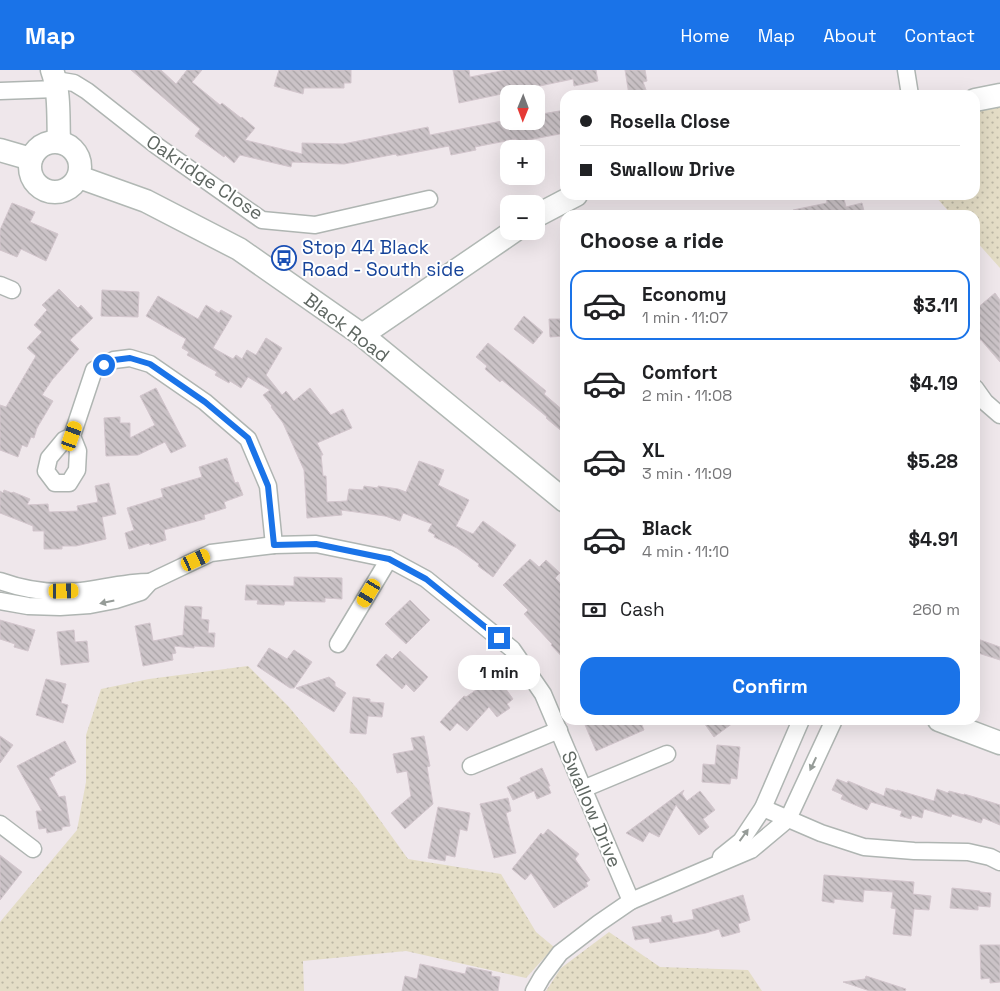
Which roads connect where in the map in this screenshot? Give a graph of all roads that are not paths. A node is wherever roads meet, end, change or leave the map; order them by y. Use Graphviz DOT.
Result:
graph roads {
  1 [pos="906,70"];
  2 [pos="55,79"];
  3 [pos="909,90"];
  4 [pos="0,91"];
  5 [pos="1000,95"];
  6 [pos="980,99"];
  7 [pos="59,142"];
  8 [pos="0,150"];
  9 [pos="31,159"];
  10 [pos="78,178"];
  11 [pos="429,198"];
  12 [pos="566,200"];
  13 [pos="545,211"];
  14 [pos="501,240"];
  15 [pos="362,335"];
  16 [pos="980,406"];
  17 [pos="1000,415"];
  18 [pos="72,436"];
  19 [pos="560,497"];
  20 [pos="274,545"];
  21 [pos="389,559"];
  22 [pos="0,581"];
  23 [pos="150,582"];
  24 [pos="0,601"];
  25 [pos="338,644"];
  26 [pos="799,725"];
  27 [pos="832,725"];
  28 [pos="952,725"];
  29 [pos="558,730"];
  30 [pos="1000,743"];
  31 [pos="667,754"];
  32 [pos="471,766"];
  33 [pos="583,789"];
  34 [pos="763,808"];
  35 [pos="788,819"];
  36 [pos="0,824"];
  37 [pos="33,850"];
  38 [pos="1000,862"];
  39 [pos="708,868"];
  40 [pos="631,902"];
  41 [pos="534,991"];
  1 -- 3 [label="street"];
  2 -- 4 [label="street"];
  2 -- 7 [label="main road"];
  2 -- 11 [label="street, Oakridge Close"];
  5 -- 6 [label="main road"];
  7 -- 9 [label="main road"];
  7 -- 10 [label="main road"];
  8 -- 9 [label="main road"];
  9 -- 10 [label="main road"];
  10 -- 15 [label="main road, Black Road"];
  12 -- 13 [label="main road"];
  14 -- 15 [label="main road"];
  15 -- 19 [label="main road, Black Road"];
  16 -- 17 [label="street"];
  18 -- 20 [label="street"];
  20 -- 21 [label="street, Swallow Drive"];
  20 -- 23 [label="street, Swallow Drive"];
  21 -- 25 [label="street"];
  21 -- 29 [label="street, Swallow Drive"];
  22 -- 23 [label="street, Swallow Drive"];
  23 -- 24 [label="street, Swallow Drive, one-way"];
  26 -- 34 [label="street"];
  27 -- 35 [label="street, one-way"];
  28 -- 30 [label="main road"];
  29 -- 32 [label="street"];
  29 -- 33 [label="street, Swallow Drive"];
  31 -- 33 [label="street"];
  33 -- 40 [label="street, Swallow Drive"];
  34 -- 35 [label="street"];
  39 -- 34 [label="street, one-way"];
  35 -- 38 [label="street"];
  35 -- 39 [label="street"];
  36 -- 37 [label="street"];
  39 -- 40 [label="street"];
  40 -- 41 [label="street"];
}
